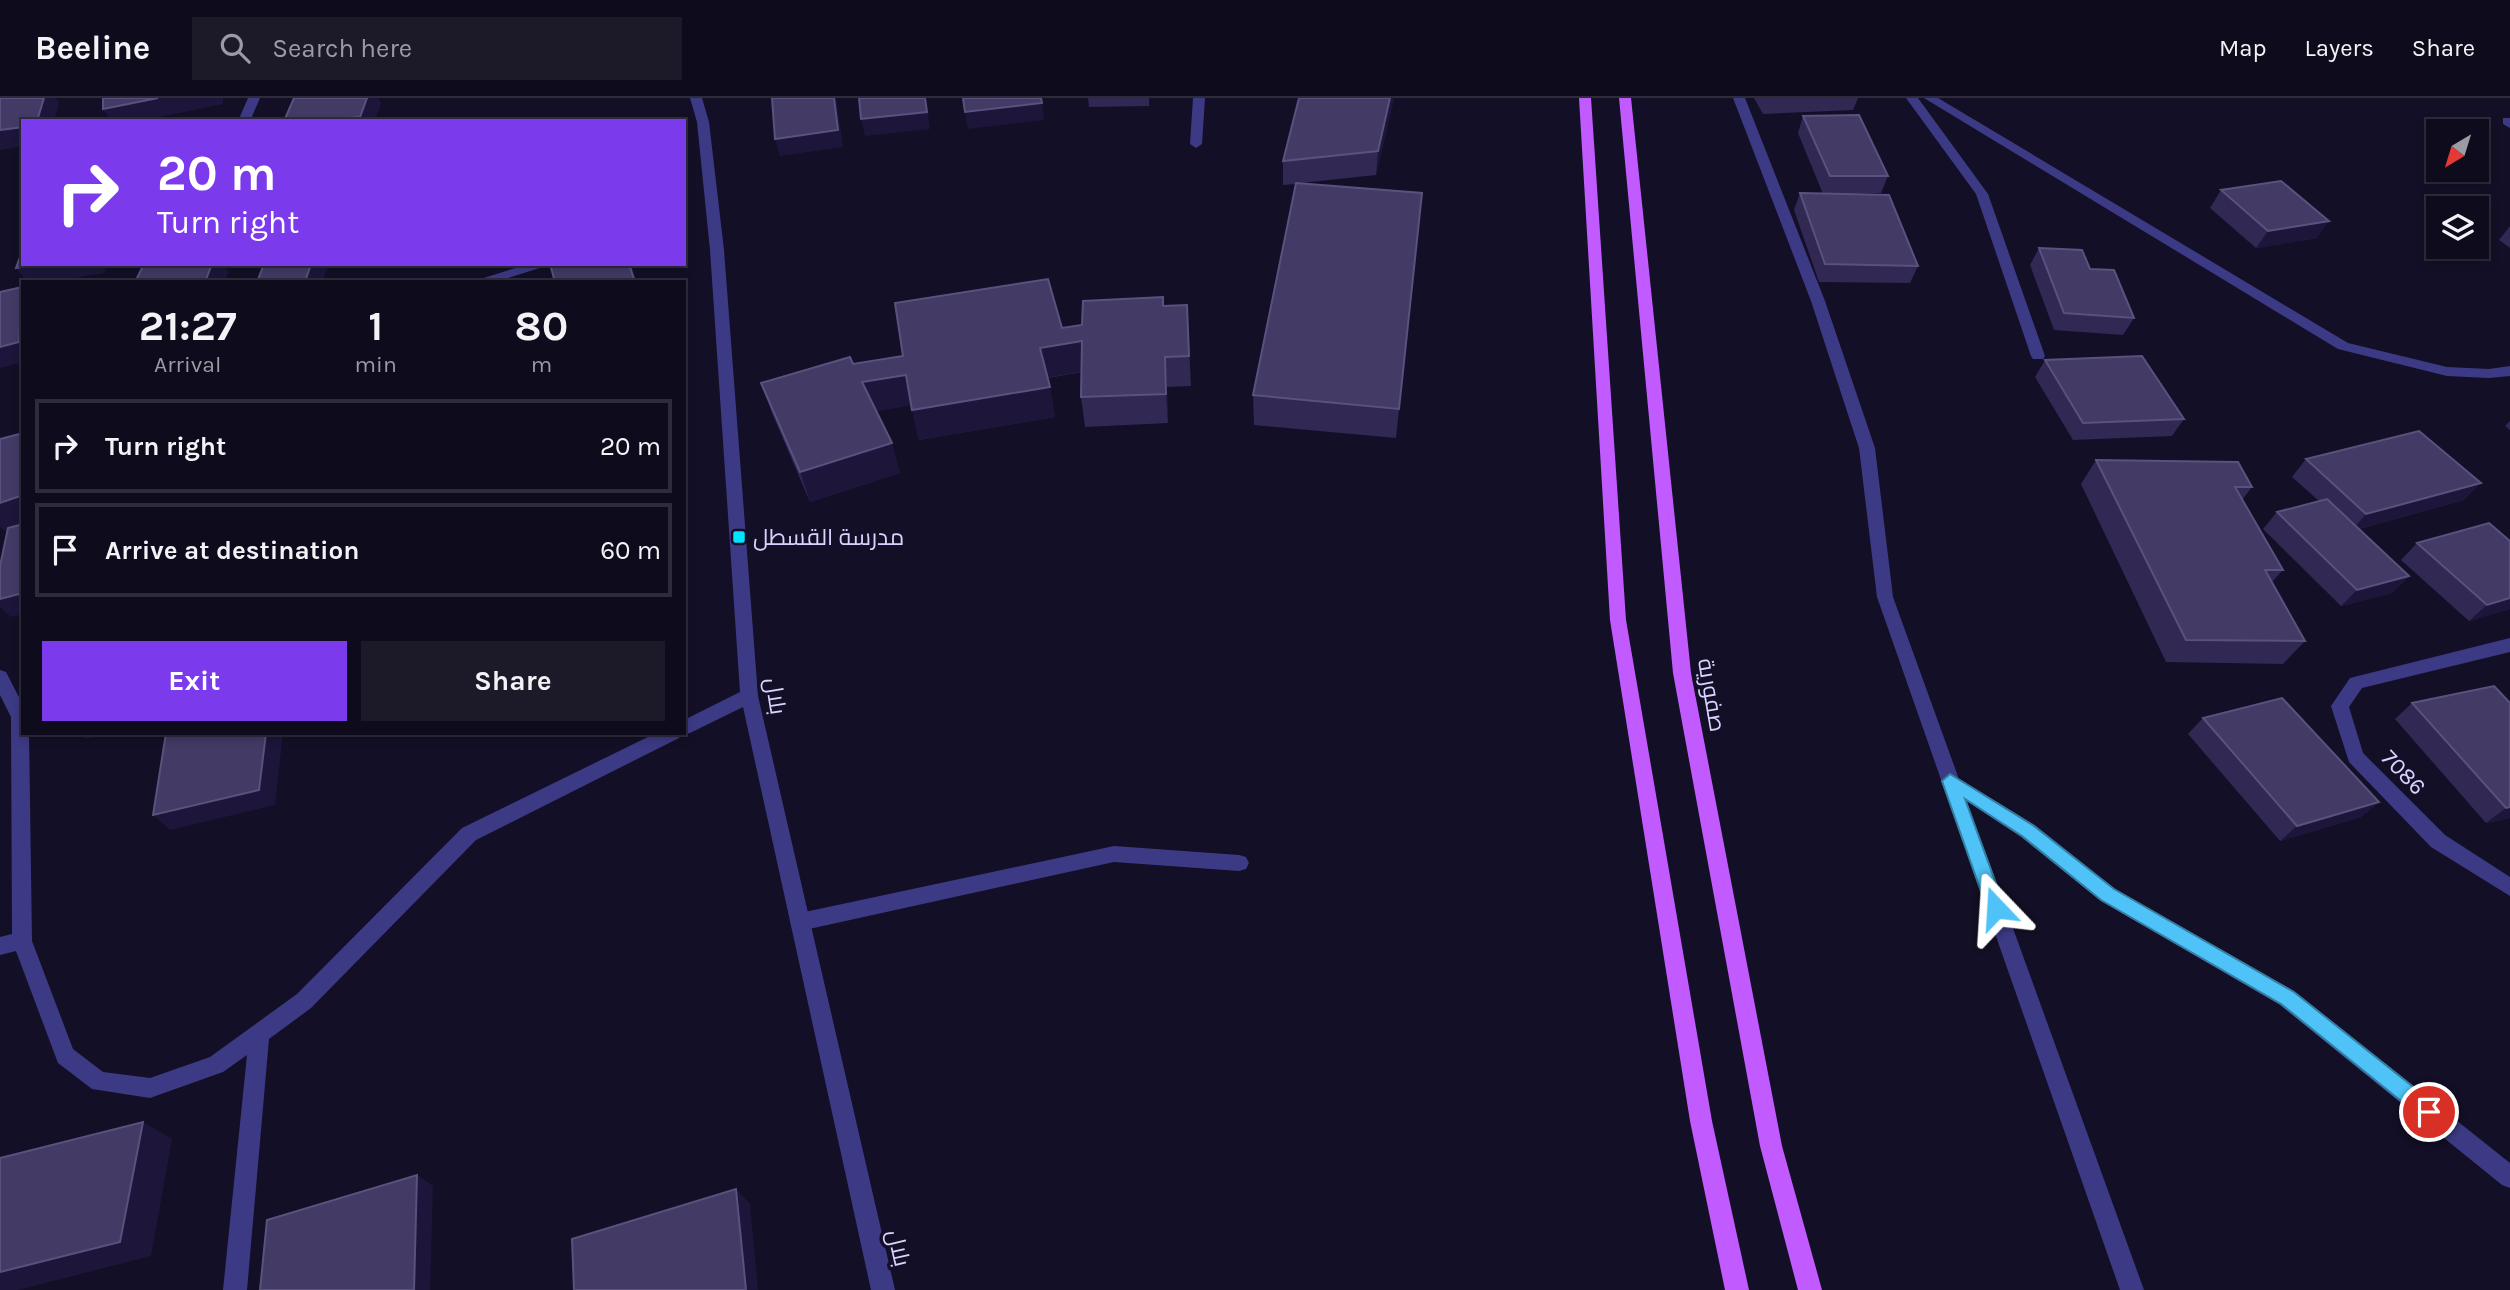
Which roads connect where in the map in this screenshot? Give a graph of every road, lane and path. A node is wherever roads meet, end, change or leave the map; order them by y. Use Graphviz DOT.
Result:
graph roads {
  1 [pos="254,98"];
  2 [pos="696,98"];
  3 [pos="1199,98"];
  4 [pos="1585,98"];
  5 [pos="1625,98"];
  6 [pos="1739,98"];
  7 [pos="1912,98"];
  8 [pos="1930,98"];
  9 [pos="245,119"];
  10 [pos="1196,144"];
  11 [pos="538,266"];
  12 [pos="485,280"];
  13 [pos="2038,356"];
  14 [pos="2510,371"];
  15 [pos="2510,645"];
  16 [pos="0,677"];
  17 [pos="748,696"];
  18 [pos="686,727"];
  19 [pos="670,735"];
  20 [pos="1950,781"];
  21 [pos="1239,863"];
  22 [pos="2510,887"];
  23 [pos="800,922"];
  24 [pos="22,941"];
  25 [pos="0,946"];
  26 [pos="259,1034"];
  27 [pos="2510,1177"];
  28 [pos="235,1290"];
  29 [pos="883,1290"];
  30 [pos="1737,1290"];
  31 [pos="1810,1290"];
  32 [pos="2132,1290"];
  1 -- 9 [label="street"];
  2 -- 17 [label="street, بلال"];
  3 -- 10 [label="street"];
  4 -- 30 [label="main road"];
  5 -- 31 [label="main road, صفورية"];
  6 -- 20 [label="street"];
  7 -- 13 [label="street"];
  8 -- 14 [label="street"];
  11 -- 12 [label="street"];
  15 -- 22 [label="street, 7086"];
  16 -- 24 [label="street"];
  17 -- 18 [label="street"];
  17 -- 23 [label="street, بلال"];
  19 -- 26 [label="street"];
  20 -- 27 [label="street"];
  20 -- 32 [label="street"];
  21 -- 23 [label="street"];
  23 -- 29 [label="street, بلال"];
  24 -- 25 [label="street"];
  24 -- 26 [label="street"];
  26 -- 28 [label="street"];
}
